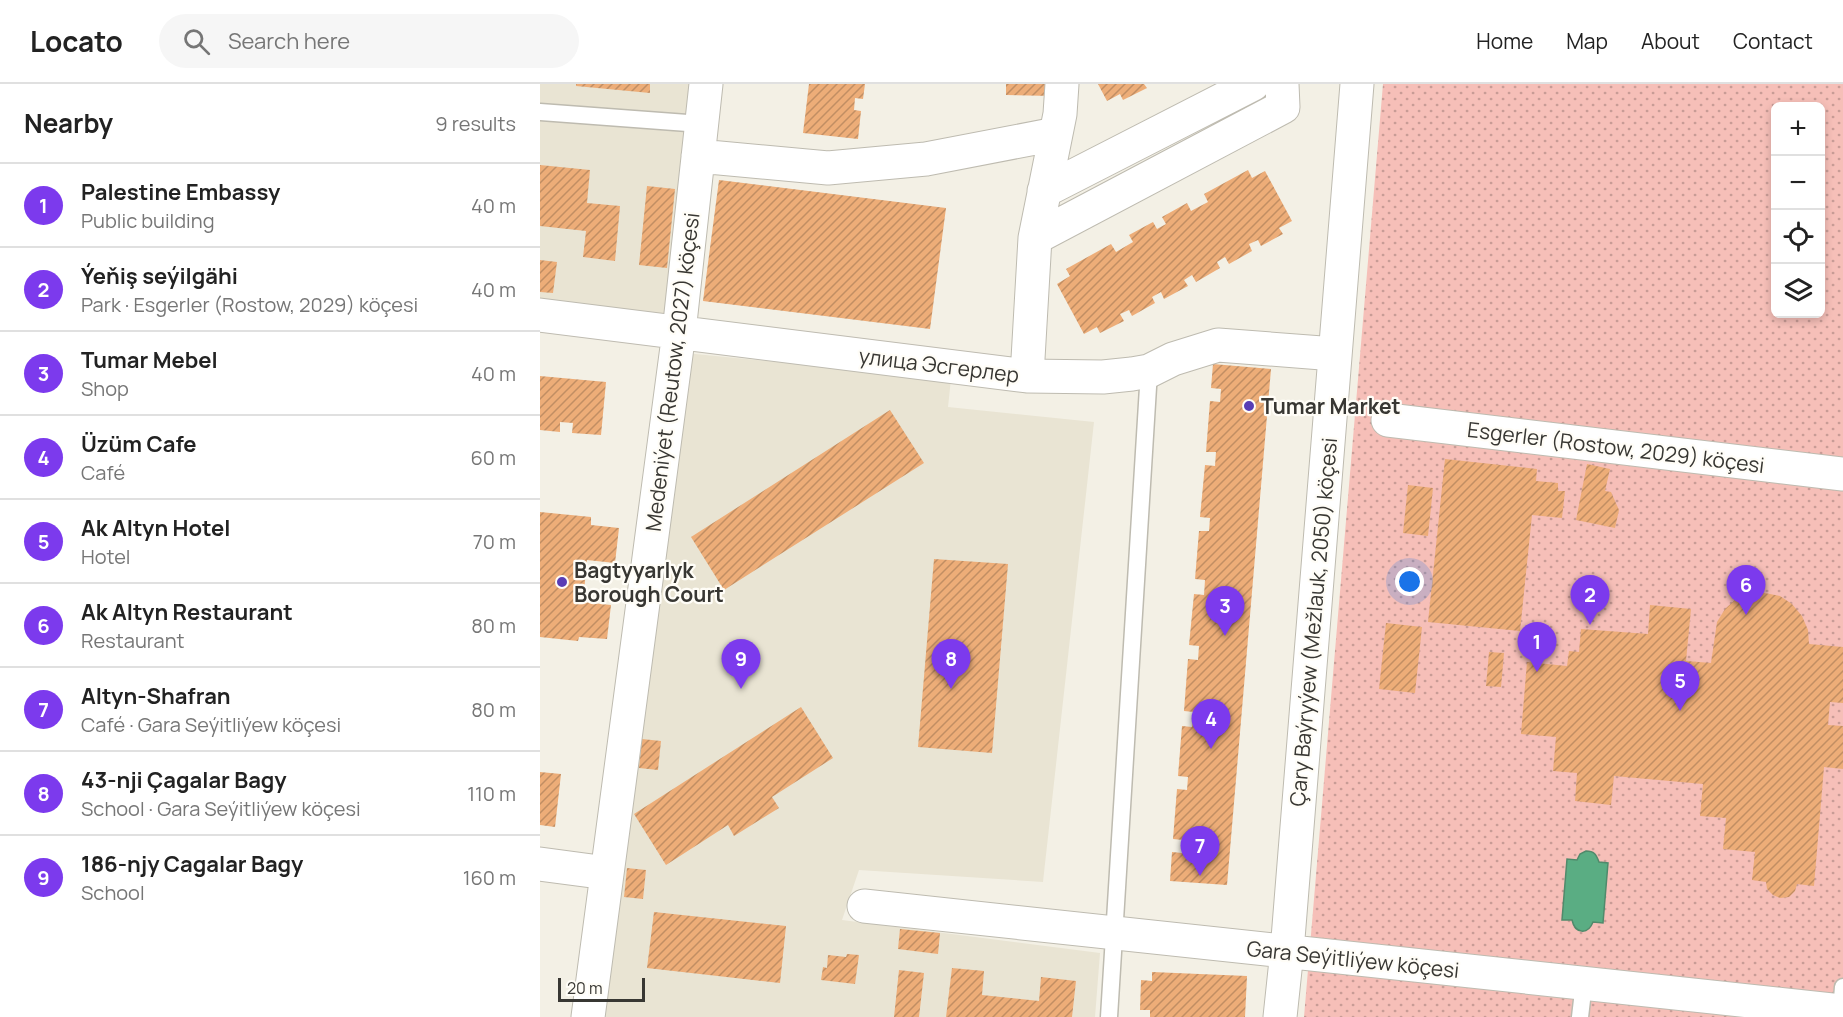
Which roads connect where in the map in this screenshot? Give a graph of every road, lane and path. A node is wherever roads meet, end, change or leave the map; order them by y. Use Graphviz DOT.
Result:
graph roads {
  1 [pos="706,84"];
  2 [pos="1062,84"];
  3 [pos="1253,84"];
  4 [pos="1282,84"];
  5 [pos="1357,84"];
  6 [pos="540,112"];
  7 [pos="1056,134"];
  8 [pos="699,140"];
  9 [pos="1044,191"];
  10 [pos="1035,238"];
  11 [pos="540,315"];
  12 [pos="679,332"];
  13 [pos="1335,354"];
  14 [pos="1149,371"];
  15 [pos="1027,376"];
  16 [pos="1388,420"];
  17 [pos="1843,474"];
  18 [pos="540,864"];
  19 [pos="607,873"];
  20 [pos="864,906"];
  21 [pos="1115,933"];
  22 [pos="1287,951"];
  23 [pos="1584,983"];
  24 [pos="1842,1003"];
  25 [pos="1703,1007"];
  26 [pos="588,1017"];
  27 [pos="1109,1017"];
  28 [pos="1280,1017"];
  29 [pos="1580,1017"];
  1 -- 8 [label="street, Medeniýet (Reutow, 2027) köçesi"];
  2 -- 7 [label="street"];
  3 -- 9 [label="street"];
  4 -- 10 [label="street"];
  5 -- 13 [label="street, Çary Baýryýew (Mežlauk, 2050) köçesi"];
  6 -- 8 [label="lane"];
  7 -- 8 [label="street"];
  7 -- 9 [label="street"];
  8 -- 12 [label="street, Medeniýet (Reutow, 2027) köçesi"];
  9 -- 10 [label="street"];
  10 -- 15 [label="street"];
  11 -- 12 [label="street, улица Эсгерлер"];
  12 -- 15 [label="street, улица Эсгерлер"];
  12 -- 19 [label="street, Medeniýet (Reutow, 2027) köçesi"];
  13 -- 14 [label="street, улица Эсгерлер"];
  13 -- 22 [label="street, Çary Baýryýew (Mežlauk, 2050) köçesi"];
  14 -- 15 [label="street, улица Эсгерлер"];
  14 -- 21 [label="lane"];
  16 -- 17 [label="street, Esgerler (Rostow, 2029) köçesi"];
  18 -- 19 [label="street"];
  19 -- 26 [label="street, Medeniýet (Reutow, 2027) köçesi"];
  20 -- 21 [label="street, Gara Seýitliýew köçesi"];
  21 -- 22 [label="street, Gara Seýitliýew köçesi"];
  21 -- 27 [label="lane"];
  22 -- 23 [label="street, Gara Seýitliýew köçesi"];
  22 -- 28 [label="street, Çary Baýryýew (Mežlauk, 2050) köçesi"];
  23 -- 25 [label="street, Gara Seýitliýew köçesi"];
  23 -- 29 [label="lane"];
  24 -- 25 [label="street, Gara Seýitliýew köçesi"];
}
